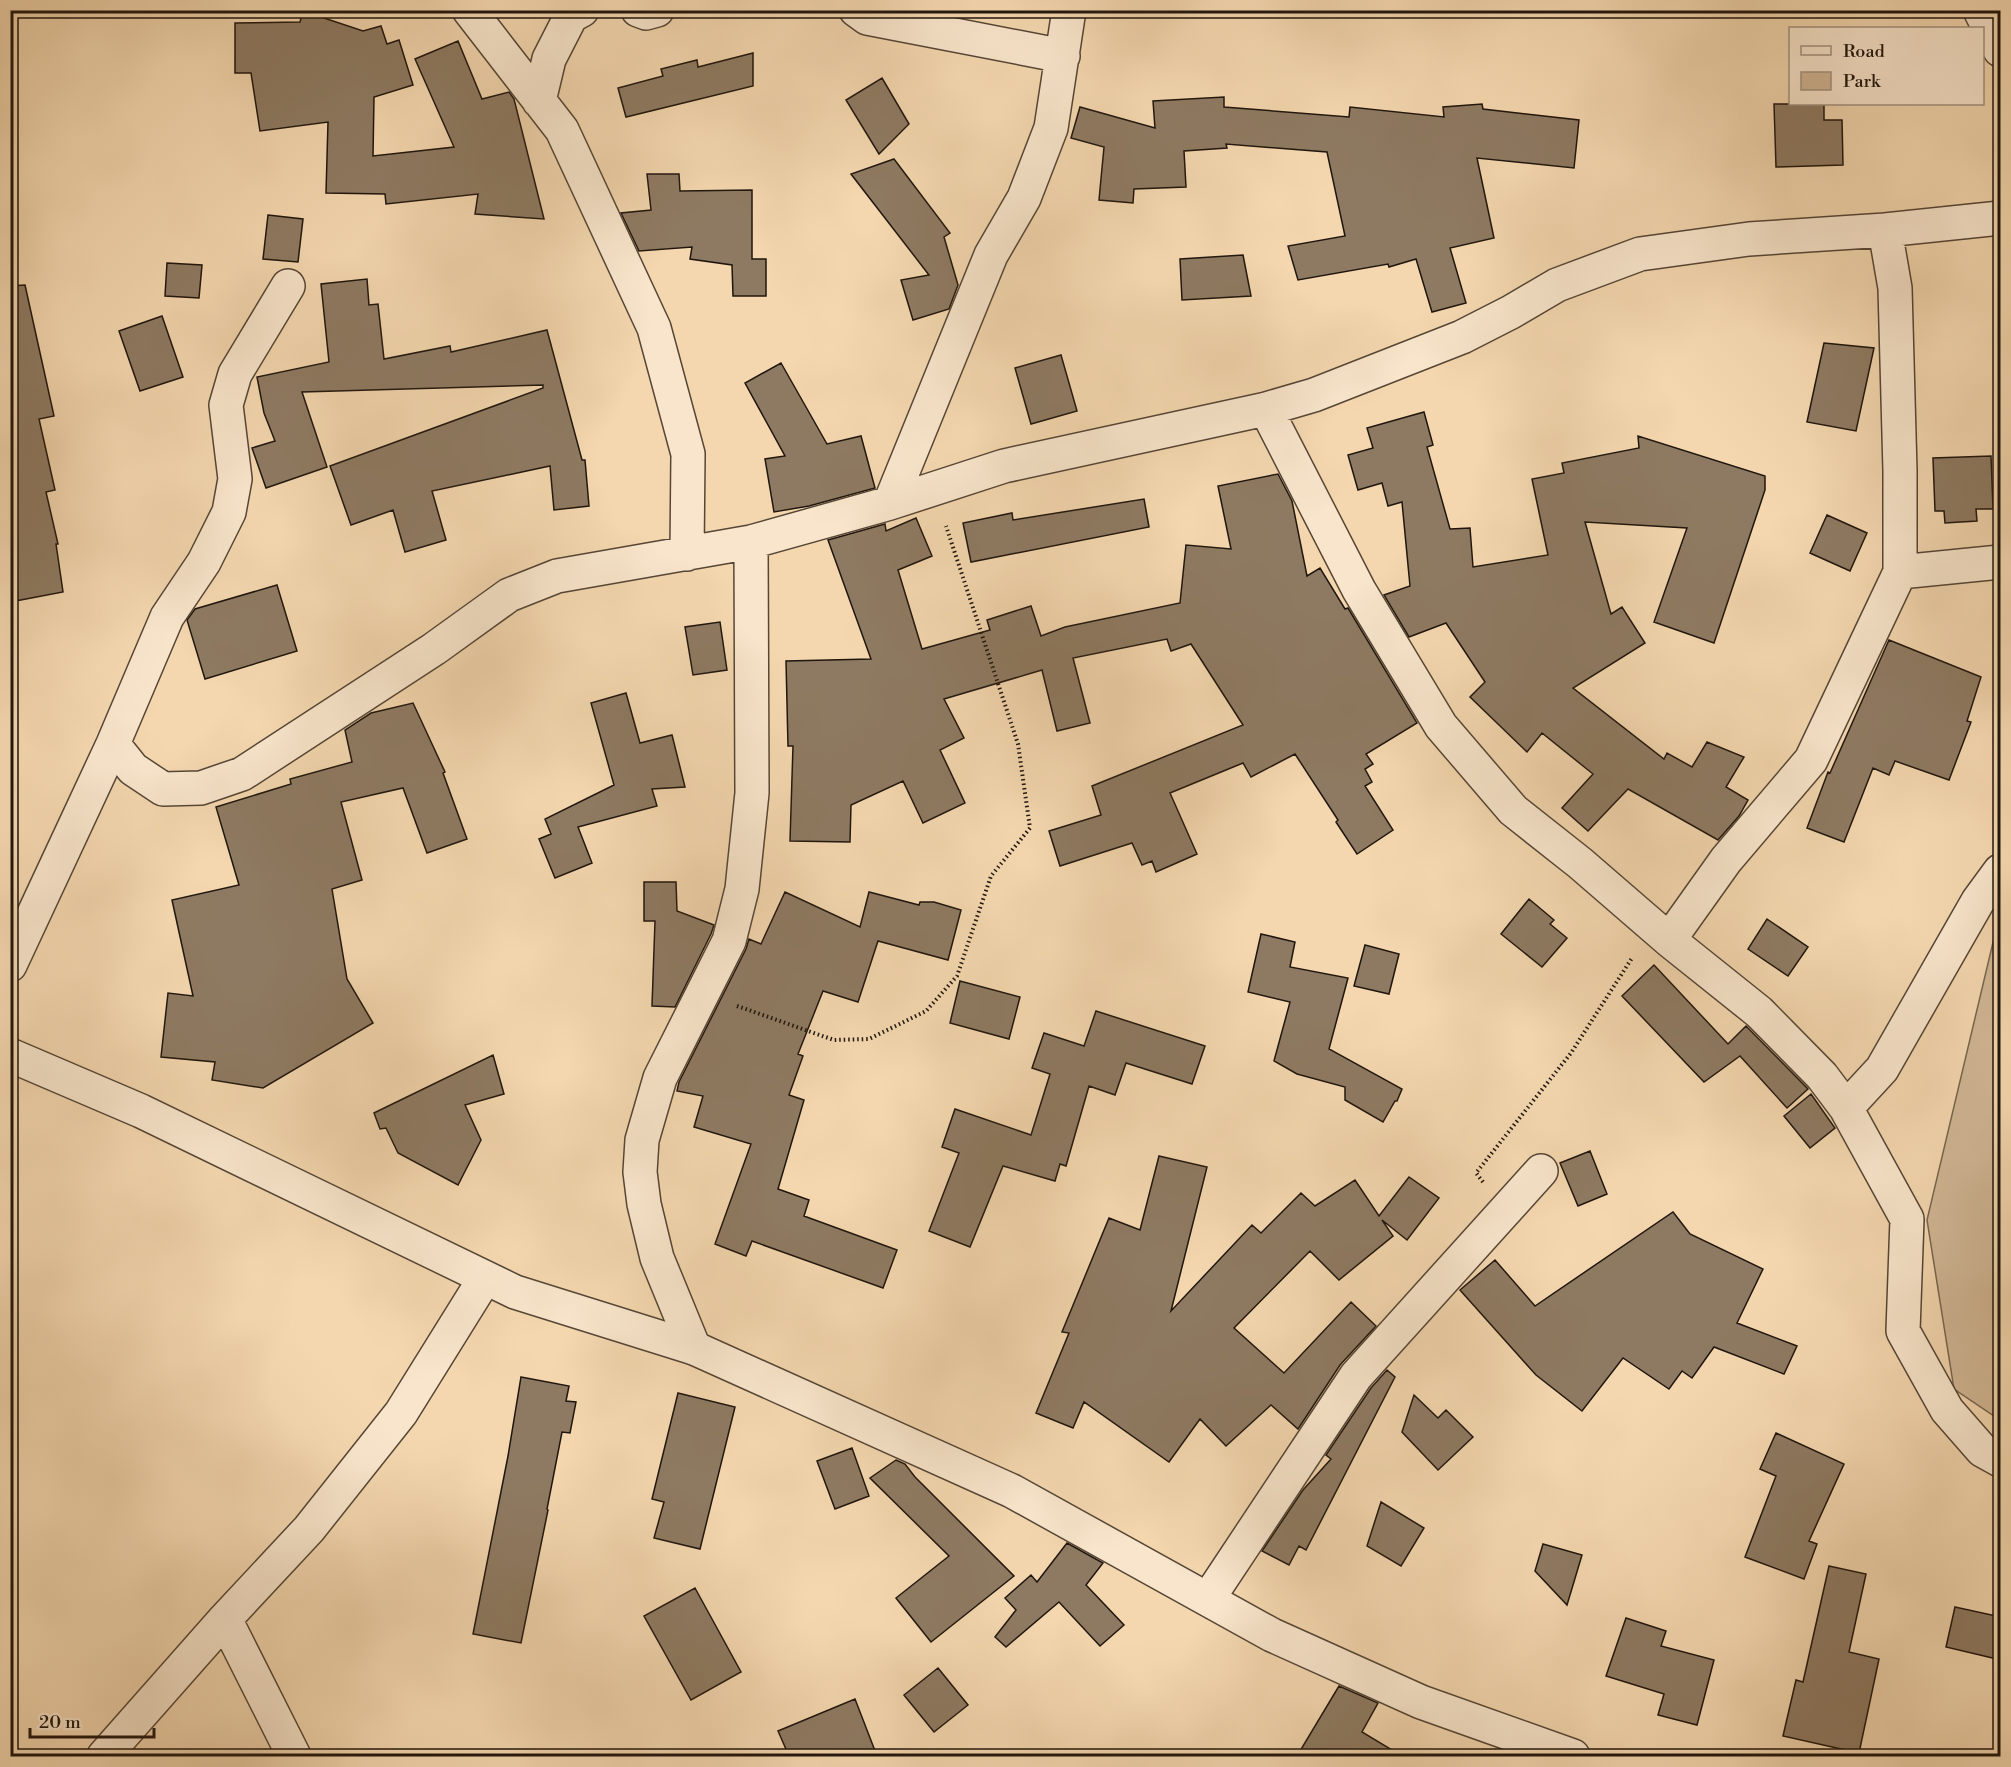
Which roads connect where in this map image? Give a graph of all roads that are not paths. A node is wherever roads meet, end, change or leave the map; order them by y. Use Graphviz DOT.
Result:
graph roads {
  1 [pos="469,10"];
  2 [pos="582,10"];
  3 [pos="638,10"];
  4 [pos="657,10"];
  5 [pos="856,10"];
  6 [pos="1069,10"];
  7 [pos="1980,10"];
  8 [pos="2001,50"];
  9 [pos="1063,56"];
  10 [pos="539,101"];
  11 [pos="2001,218"];
  12 [pos="1885,230"];
  13 [pos="288,286"];
  14 [pos="1266,409"];
  15 [pos="890,503"];
  16 [pos="752,542"];
  17 [pos="687,554"];
  18 [pos="2001,562"];
  19 [pos="1900,572"];
  20 [pos="113,744"];
  21 [pos="2001,871"];
  22 [pos="1661,932"];
  23 [pos="10,965"];
  24 [pos="10,1055"];
  25 [pos="1846,1108"];
  26 [pos="1541,1171"];
  27 [pos="485,1278"];
  28 [pos="694,1347"];
  29 [pos="2001,1460"];
  30 [pos="1208,1599"];
  31 [pos="225,1619"];
  32 [pos="104,1756"];
  33 [pos="294,1756"];
  34 [pos="1573,1756"];
  1 -- 10 [label="street"];
  2 -- 10 [label="street"];
  3 -- 4 [label="street"];
  5 -- 9 [label="street"];
  6 -- 9 [label="street"];
  7 -- 8 [label="street"];
  9 -- 15 [label="street"];
  10 -- 17 [label="street"];
  11 -- 12 [label="street"];
  12 -- 14 [label="street"];
  12 -- 19 [label="street"];
  13 -- 20 [label="street"];
  14 -- 15 [label="street"];
  14 -- 22 [label="street"];
  15 -- 16 [label="street"];
  16 -- 17 [label="street"];
  16 -- 28 [label="street"];
  17 -- 20 [label="street"];
  18 -- 19 [label="street"];
  19 -- 22 [label="street"];
  20 -- 23 [label="street"];
  21 -- 25 [label="street"];
  22 -- 25 [label="street"];
  24 -- 27 [label="street"];
  25 -- 29 [label="street"];
  26 -- 30 [label="street"];
  27 -- 28 [label="street"];
  27 -- 31 [label="street"];
  28 -- 30 [label="street"];
  30 -- 34 [label="street"];
  31 -- 32 [label="street"];
  31 -- 33 [label="street"];
}
